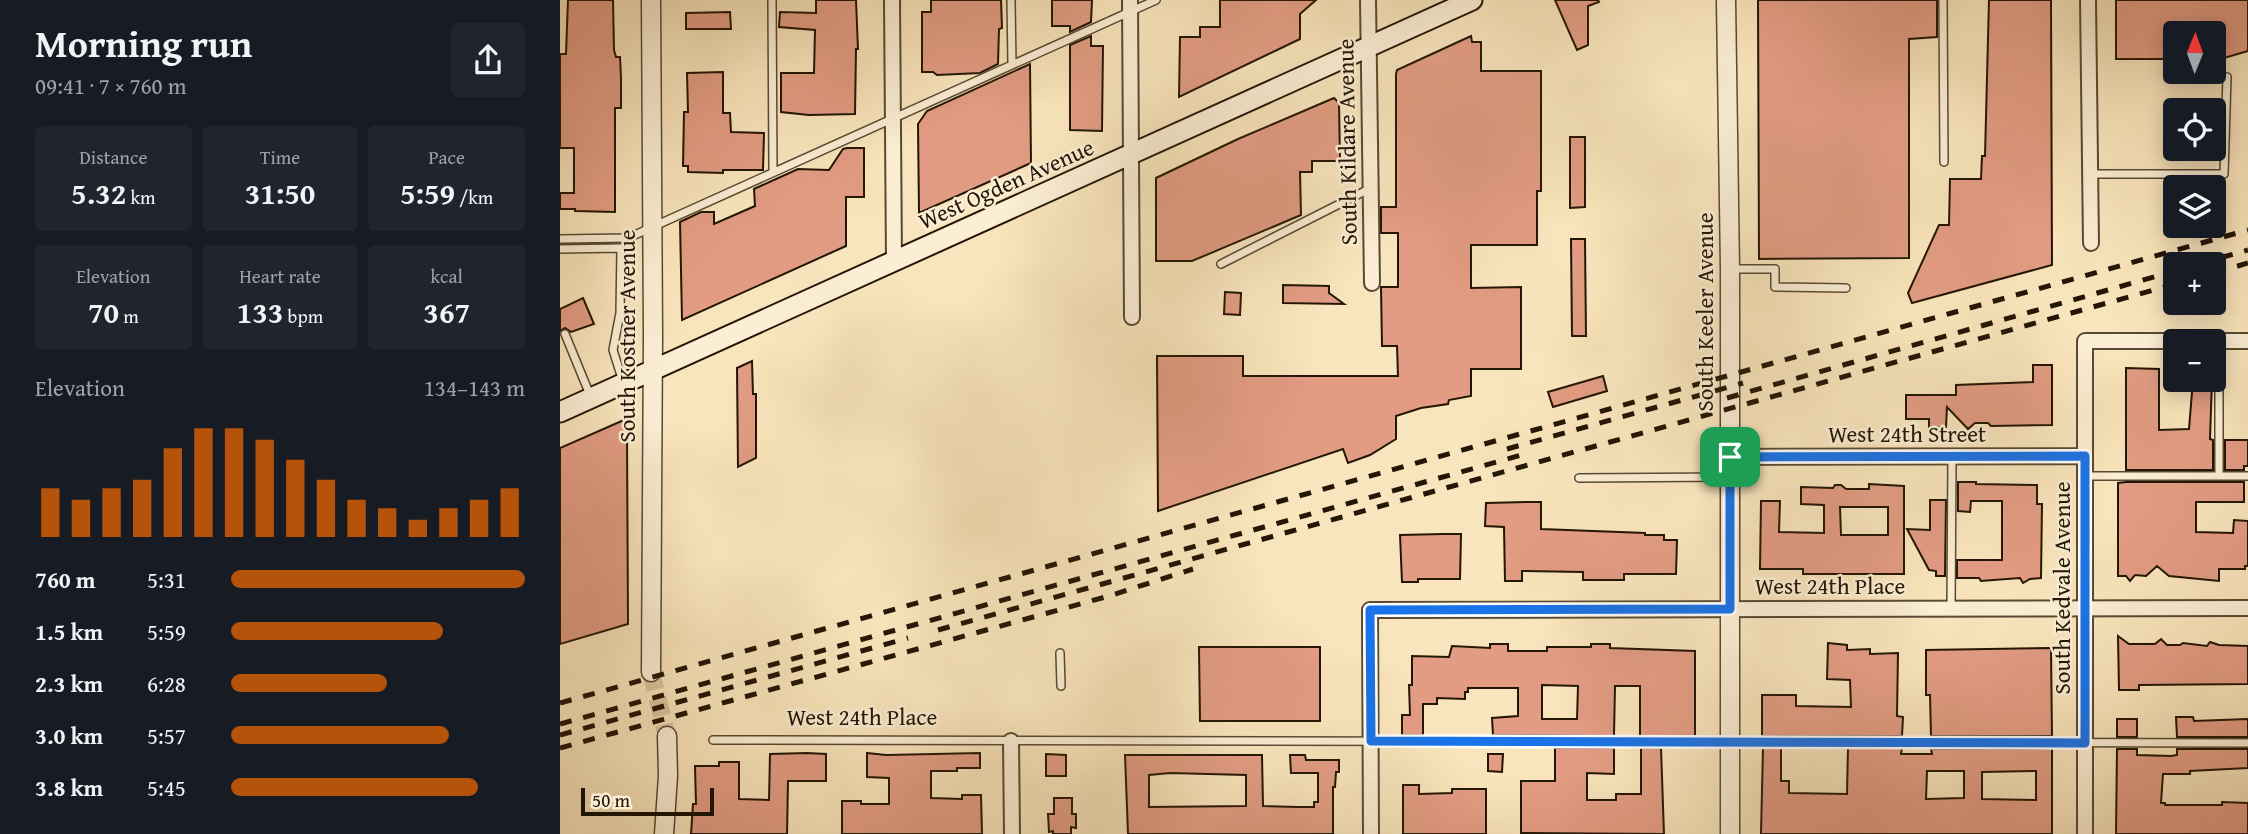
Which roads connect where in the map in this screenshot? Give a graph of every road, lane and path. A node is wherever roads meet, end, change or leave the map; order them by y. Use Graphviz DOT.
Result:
graph roads {
  1 [pos="651,0"];
  2 [pos="772,0"];
  3 [pos="892,0"];
  4 [pos="1011,0"];
  5 [pos="1156,0"];
  6 [pos="1368,0"];
  7 [pos="1472,0"];
  8 [pos="1726,0"];
  9 [pos="1942,0"];
  10 [pos="2088,0"];
  11 [pos="1130,5"];
  12 [pos="1368,47"];
  13 [pos="1012,65"];
  14 [pos="2227,77"];
  15 [pos="892,118"];
  16 [pos="1131,154"];
  17 [pos="1944,162"];
  18 [pos="773,172"];
  19 [pos="2090,174"];
  20 [pos="1369,189"];
  21 [pos="652,227"];
  22 [pos="560,239"];
  23 [pos="2091,243"];
  24 [pos="560,249"];
  25 [pos="894,261"];
  26 [pos="1221,264"];
  27 [pos="1730,269"];
  28 [pos="1372,283"];
  29 [pos="1846,288"];
  30 [pos="1132,317"];
  31 [pos="565,334"];
  32 [pos="2163,341"];
  33 [pos="2226,341"];
  34 [pos="2248,341"];
  35 [pos="653,370"];
  36 [pos="624,383"];
  37 [pos="2219,392"];
  38 [pos="591,398"];
  39 [pos="560,412"];
  40 [pos="2085,456"];
  41 [pos="1730,457"];
  42 [pos="1952,457"];
  43 [pos="2085,476"];
  44 [pos="2218,476"];
  45 [pos="2248,476"];
  46 [pos="1730,477"];
  47 [pos="1579,478"];
  48 [pos="2085,608"];
  49 [pos="2248,608"];
  50 [pos="1730,609"];
  51 [pos="1951,609"];
  52 [pos="1060,653"];
  53 [pos="651,672"];
  54 [pos="1061,686"];
  55 [pos="667,736"];
  56 [pos="713,740"];
  57 [pos="1012,741"];
  58 [pos="1371,741"];
  59 [pos="1731,742"];
  60 [pos="2085,743"];
  61 [pos="2248,743"];
  62 [pos="664,834"];
  63 [pos="1012,834"];
  64 [pos="1371,834"];
  65 [pos="1730,834"];
  66 [pos="2085,834"];
  1 -- 21 [label="street, South Kostner Avenue"];
  2 -- 18 [label="lane"];
  3 -- 15 [label="street"];
  4 -- 13 [label="lane"];
  5 -- 11 [label="lane"];
  6 -- 12 [label="street, South Kildare Avenue"];
  7 -- 12 [label="main road, West Ogden Avenue"];
  8 -- 27 [label="street, South Keeler Avenue"];
  9 -- 17 [label="lane"];
  10 -- 19 [label="street"];
  11 -- 13 [label="lane"];
  11 -- 16 [label="street"];
  12 -- 16 [label="main road, West Ogden Avenue"];
  12 -- 20 [label="street, South Kildare Avenue"];
  13 -- 15 [label="lane"];
  14 -- 19 [label="lane"];
  15 -- 18 [label="lane"];
  15 -- 25 [label="street"];
  16 -- 25 [label="main road, West Ogden Avenue"];
  16 -- 30 [label="street"];
  18 -- 21 [label="lane"];
  19 -- 23 [label="street"];
  20 -- 26 [label="lane"];
  20 -- 28 [label="street, South Kildare Avenue"];
  21 -- 22 [label="lane"];
  21 -- 35 [label="street, South Kostner Avenue"];
  24 -- 36 [label="lane"];
  25 -- 35 [label="main road, West Ogden Avenue"];
  27 -- 29 [label="lane"];
  27 -- 41 [label="street, South Keeler Avenue"];
  31 -- 38 [label="lane"];
  32 -- 40 [label="street, South Kedvale Avenue"];
  33 -- 34 [label="street"];
  35 -- 36 [label="main road, West Ogden Avenue"];
  35 -- 53 [label="street, South Kostner Avenue"];
  36 -- 38 [label="main road, West Ogden Avenue"];
  37 -- 44 [label="lane"];
  38 -- 39 [label="main road, West Ogden Avenue"];
  40 -- 42 [label="street, West 24th Street"];
  40 -- 43 [label="street, South Kedvale Avenue"];
  41 -- 42 [label="street, West 24th Street"];
  41 -- 46 [label="street, South Keeler Avenue"];
  42 -- 51 [label="lane"];
  43 -- 44 [label="lane"];
  43 -- 48 [label="street, South Kedvale Avenue"];
  44 -- 45 [label="lane"];
  46 -- 47 [label="lane"];
  46 -- 50 [label="street, South Keeler Avenue"];
  48 -- 49 [label="street, West 24th Place"];
  48 -- 51 [label="street, West 24th Place"];
  48 -- 60 [label="street, South Kedvale Avenue"];
  50 -- 51 [label="street, West 24th Place"];
  50 -- 58 [label="street, West 24th Place"];
  50 -- 59 [label="street, South Keeler Avenue"];
  52 -- 54 [label="lane"];
  55 -- 62 [label="street"];
  56 -- 57 [label="lane, West 24th Place"];
  57 -- 58 [label="lane, West 24th Place"];
  57 -- 63 [label="street"];
  58 -- 59 [label="lane, West 24th Place"];
  58 -- 64 [label="street"];
  59 -- 60 [label="lane, West 24th Place"];
  59 -- 65 [label="street, South Keeler Avenue"];
  60 -- 61 [label="lane, West 24th Place"];
  60 -- 66 [label="street, South Kedvale Avenue"];
}
